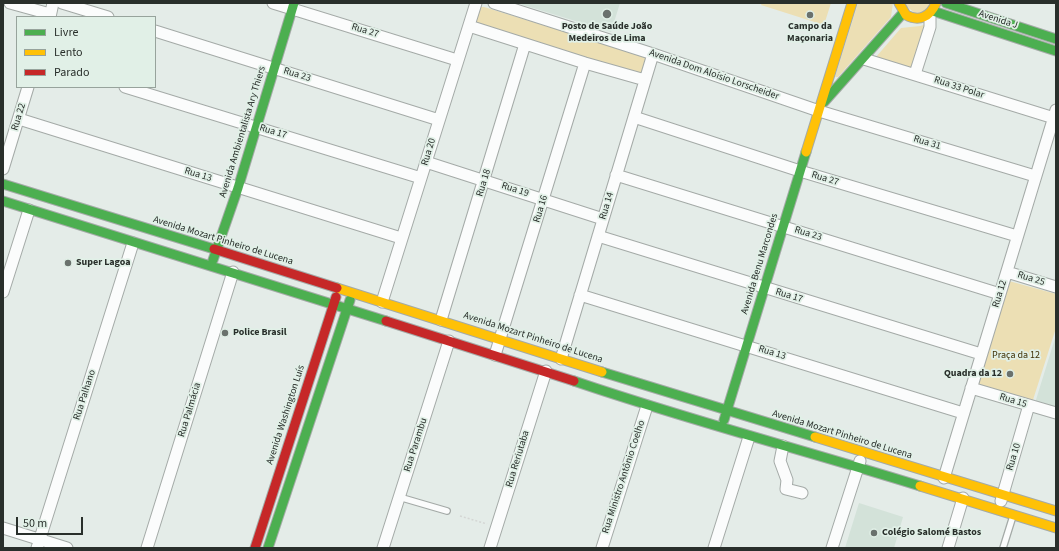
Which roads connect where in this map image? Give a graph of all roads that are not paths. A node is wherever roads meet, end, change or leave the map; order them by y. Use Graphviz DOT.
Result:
graph roads {
  1 [pos="10,3"];
  2 [pos="53,3"];
  3 [pos="62,3"];
  4 [pos="273,3"];
  5 [pos="476,3"];
  6 [pos="494,3"];
  7 [pos="852,3"];
  8 [pos="899,3"];
  9 [pos="946,3"];
  10 [pos="293,6"];
  11 [pos="933,10"];
  12 [pos="903,13"];
  13 [pos="50,16"];
  14 [pos="105,16"];
  15 [pos="469,26"];
  16 [pos="156,31"];
  17 [pos="1056,39"];
  18 [pos="525,44"];
  19 [pos="1056,51"];
  20 [pos="652,54"];
  21 [pos="864,58"];
  22 [pos="457,60"];
  23 [pos="585,63"];
  24 [pos="273,68"];
  25 [pos="915,74"];
  26 [pos="645,80"];
  27 [pos="28,88"];
  28 [pos="128,88"];
  29 [pos="820,108"];
  30 [pos="1055,114"];
  31 [pos="634,117"];
  32 [pos="19,119"];
  33 [pos="439,120"];
  34 [pos="256,127"];
  35 [pos="426,162"];
  36 [pos="3,169"];
  37 [pos="800,172"];
  38 [pos="616,175"];
  39 [pos="1035,176"];
  40 [pos="421,178"];
  41 [pos="484,180"];
  42 [pos="3,184"];
  43 [pos="238,188"];
  44 [pos="544,200"];
  45 [pos="3,201"];
  46 [pos="29,210"];
  47 [pos="603,219"];
  48 [pos="783,226"];
  49 [pos="598,236"];
  50 [pos="1017,236"];
  51 [pos="401,238"];
  52 [pos="133,242"];
  53 [pos="216,250"];
  54 [pos="211,266"];
  55 [pos="233,272"];
  56 [pos="1007,272"];
  57 [pos="1056,287"];
  58 [pos="764,288"];
  59 [pos="338,289"];
  60 [pos="3,292"];
  61 [pos="353,293"];
  62 [pos="1000,294"];
  63 [pos="580,295"];
  64 [pos="382,302"];
  65 [pos="333,305"];
  66 [pos="347,310"];
  67 [pos="441,320"];
  68 [pos="500,338"];
  69 [pos="449,341"];
  70 [pos="747,345"];
  71 [pos="981,354"];
  72 [pos="495,355"];
  73 [pos="561,359"];
  74 [pos="546,371"];
  75 [pos="971,388"];
  76 [pos="1029,405"];
  77 [pos="647,406"];
  78 [pos="727,410"];
  79 [pos="963,413"];
  80 [pos="1056,413"];
  81 [pos="721,428"];
  82 [pos="749,437"];
  83 [pos="783,446"];
  84 [pos="863,453"];
  85 [pos="858,467"];
  86 [pos="278,477"];
  87 [pos="944,478"];
  88 [pos="290,481"];
  89 [pos="802,493"];
  90 [pos="1002,495"];
  91 [pos="399,497"];
  92 [pos="963,498"];
  93 [pos="998,509"];
  94 [pos="1056,511"];
  95 [pos="447,512"];
  96 [pos="1013,514"];
  97 [pos="3,528"];
  98 [pos="1056,528"];
  99 [pos="38,544"];
  100 [pos="67,548"];
  101 [pos="147,548"];
  102 [pos="255,548"];
  103 [pos="268,548"];
  104 [pos="383,548"];
  105 [pos="490,548"];
  106 [pos="602,548"];
  107 [pos="714,548"];
  108 [pos="832,548"];
  109 [pos="948,548"];
  110 [pos="1003,548"];
  1 -- 13 [label="street"];
  2 -- 13 [label="street"];
  3 -- 14 [label="street"];
  4 -- 10 [label="street, Rua 27"];
  5 -- 15 [label="street, Rua 20"];
  6 -- 20 [label="street, Avenida Dom Aloísio Lorscheider"];
  7 -- 29 [label="main road, Avenida Benu Marcondes"];
  8 -- 12 [label="main road"];
  9 -- 17 [label="main road, Avenida J"];
  10 -- 22 [label="street, Rua 27"];
  10 -- 24 [label="main road, Avenida Ambientalista Ary Thiers"];
  11 -- 12 [label="main road"];
  11 -- 19 [label="main road, Avenida J"];
  11 -- 25 [label="street"];
  12 -- 21 [label="main road, Avenida Benu Marcondes"];
  15 -- 18 [label="street"];
  15 -- 22 [label="street, Rua 20"];
  16 -- 24 [label="street, Rua 23"];
  18 -- 23 [label="street"];
  18 -- 41 [label="street, Rua 18"];
  20 -- 26 [label="street, Rua 14"];
  20 -- 29 [label="street, Avenida Dom Aloísio Lorscheider"];
  21 -- 25 [label="street, Rua 33 Polar"];
  21 -- 29 [label="main road, Avenida Benu Marcondes"];
  22 -- 33 [label="street, Rua 20"];
  23 -- 26 [label="street"];
  23 -- 44 [label="street, Rua 16"];
  24 -- 33 [label="street, Rua 23"];
  24 -- 34 [label="main road, Avenida Ambientalista Ary Thiers"];
  25 -- 30 [label="street, Rua 33 Polar"];
  26 -- 31 [label="street, Rua 14"];
  27 -- 32 [label="street, Rua 22"];
  28 -- 34 [label="street, Rua 17"];
  29 -- 37 [label="main road, Avenida Benu Marcondes"];
  29 -- 39 [label="street, Rua 31"];
  30 -- 39 [label="street, Rua 12"];
  31 -- 37 [label="street, Rua 27"];
  31 -- 38 [label="street, Rua 14"];
  32 -- 36 [label="street, Rua 22"];
  32 -- 43 [label="street, Rua 13"];
  33 -- 35 [label="street, Rua 20"];
  34 -- 40 [label="street, Rua 17"];
  34 -- 43 [label="main road, Avenida Ambientalista Ary Thiers"];
  35 -- 40 [label="street, Rua 20"];
  35 -- 41 [label="street, Rua 19"];
  37 -- 48 [label="main road, Avenida Benu Marcondes"];
  37 -- 50 [label="street, Rua 27"];
  38 -- 47 [label="street, Rua 14"];
  38 -- 48 [label="street, Rua 23"];
  39 -- 50 [label="street, Rua 12"];
  40 -- 51 [label="street, Rua 20"];
  41 -- 44 [label="street, Rua 19"];
  41 -- 67 [label="street, Rua 18"];
  42 -- 53 [label="main road, Avenida Mozart Pinheiro de Lucena"];
  43 -- 51 [label="street, Rua 13"];
  43 -- 53 [label="main road, Avenida Ambientalista Ary Thiers"];
  44 -- 47 [label="street, Rua 19"];
  44 -- 68 [label="street, Rua 16"];
  45 -- 46 [label="main road"];
  46 -- 52 [label="main road"];
  46 -- 60 [label="street"];
  47 -- 49 [label="street, Rua 14"];
  48 -- 58 [label="main road, Avenida Benu Marcondes"];
  48 -- 62 [label="street, Rua 23"];
  49 -- 58 [label="street, Rua 17"];
  49 -- 63 [label="street, Rua 14"];
  50 -- 56 [label="street, Rua 12"];
  51 -- 64 [label="street, Rua 20"];
  52 -- 54 [label="main road"];
  52 -- 99 [label="street, Rua Palhano"];
  53 -- 54 [label="main road, Avenida Ambientalista Ary Thiers"];
  53 -- 59 [label="main road, Avenida Mozart Pinheiro de Lucena"];
  54 -- 55 [label="main road"];
  55 -- 65 [label="main road"];
  55 -- 101 [label="street, Rua Palmácia"];
  56 -- 57 [label="street, Rua 25"];
  56 -- 62 [label="street, Rua 12"];
  58 -- 70 [label="main road, Avenida Benu Marcondes"];
  58 -- 71 [label="street, Rua 17"];
  59 -- 61 [label="main road, Avenida Mozart Pinheiro de Lucena"];
  59 -- 65 [label="main road, Avenida Washington Luís"];
  61 -- 64 [label="main road, Avenida Mozart Pinheiro de Lucena"];
  61 -- 66 [label="main road"];
  62 -- 71 [label="street, Rua 12"];
  63 -- 70 [label="street, Rua 13"];
  63 -- 73 [label="street, Rua 14"];
  64 -- 67 [label="main road, Avenida Mozart Pinheiro de Lucena"];
  65 -- 66 [label="main road"];
  65 -- 86 [label="main road, Avenida Washington Luís"];
  66 -- 69 [label="main road"];
  66 -- 88 [label="main road"];
  67 -- 68 [label="main road, Avenida Mozart Pinheiro de Lucena"];
  68 -- 72 [label="street, Rua 16"];
  68 -- 73 [label="main road, Avenida Mozart Pinheiro de Lucena"];
  69 -- 72 [label="main road"];
  69 -- 91 [label="street, Rua Parambu"];
  70 -- 78 [label="main road, Avenida Benu Marcondes"];
  70 -- 79 [label="street, Rua 13"];
  71 -- 75 [label="street, Rua 12"];
  72 -- 74 [label="main road"];
  73 -- 78 [label="main road, Avenida Mozart Pinheiro de Lucena"];
  74 -- 77 [label="main road"];
  74 -- 105 [label="street, Rua Reriutaba"];
  75 -- 76 [label="street, Rua 15"];
  75 -- 79 [label="street, Rua 12"];
  76 -- 80 [label="street, Rua 15"];
  76 -- 90 [label="street, Rua 10"];
  77 -- 81 [label="main road"];
  77 -- 106 [label="street, Rua Ministro Antônio Coelho"];
  78 -- 81 [label="main road, Avenida Benu Marcondes"];
  78 -- 84 [label="main road, Avenida Mozart Pinheiro de Lucena"];
  79 -- 87 [label="street, Rua 12"];
  81 -- 82 [label="main road"];
  82 -- 83 [label="main road"];
  82 -- 107 [label="street"];
  83 -- 85 [label="main road"];
  83 -- 89 [label="street"];
  84 -- 85 [label="street"];
  84 -- 87 [label="main road, Avenida Mozart Pinheiro de Lucena"];
  85 -- 92 [label="main road"];
  85 -- 108 [label="street"];
  86 -- 88 [label="main road"];
  86 -- 102 [label="main road, Avenida Washington Luís"];
  87 -- 90 [label="main road, Avenida Mozart Pinheiro de Lucena"];
  88 -- 103 [label="main road"];
  90 -- 93 [label="street, Rua 10"];
  90 -- 94 [label="main road, Avenida Mozart Pinheiro de Lucena"];
  91 -- 95 [label="lane"];
  91 -- 104 [label="street, Rua Parambu"];
  92 -- 93 [label="main road"];
  92 -- 109 [label="street"];
  93 -- 96 [label="main road"];
  96 -- 98 [label="main road"];
  96 -- 110 [label="lane"];
  97 -- 99 [label="street"];
  99 -- 100 [label="street"];
}
